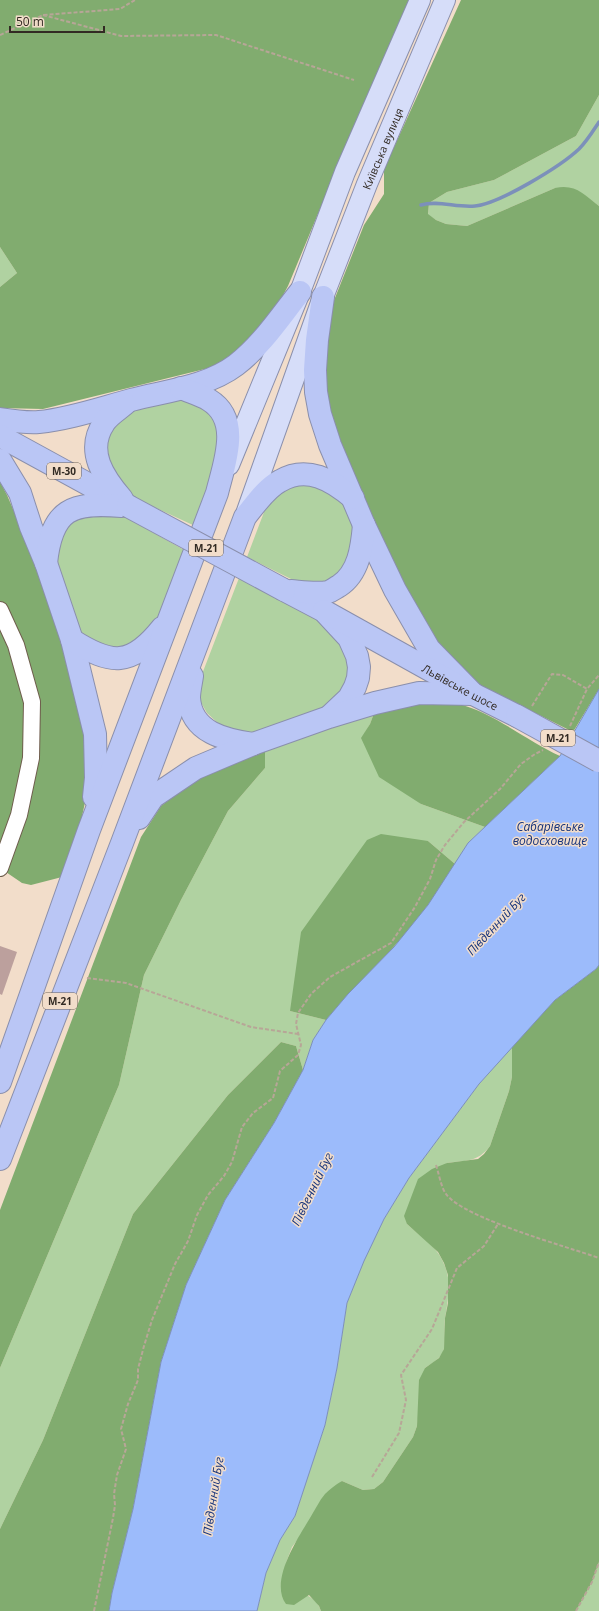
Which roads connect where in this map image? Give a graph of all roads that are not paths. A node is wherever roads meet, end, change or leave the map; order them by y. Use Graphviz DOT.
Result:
graph roads {
  1 [pos="420,0"];
  2 [pos="445,0"];
  3 [pos="300,292"];
  4 [pos="323,298"];
  5 [pos="181,388"];
  6 [pos="130,401"];
  7 [pos="0,419"];
  8 [pos="0,436"];
  9 [pos="0,460"];
  10 [pos="217,493"];
  11 [pos="353,498"];
  12 [pos="128,506"];
  13 [pos="245,517"];
  14 [pos="364,525"];
  15 [pos="46,563"];
  16 [pos="284,590"];
  17 [pos="0,610"];
  18 [pos="324,611"];
  19 [pos="169,619"];
  20 [pos="72,640"];
  21 [pos="199,640"];
  22 [pos="473,694"];
  23 [pos="329,717"];
  24 [pos="253,744"];
  25 [pos="599,761"];
  26 [pos="89,830"];
  27 [pos="122,843"];
  28 [pos="0,868"];
  29 [pos="0,1082"];
  30 [pos="0,1159"];
  1 -- 3 [label="main road"];
  2 -- 4 [label="main road, Київська вулиця"];
  3 -- 5 [label="highway"];
  3 -- 10 [label="main road"];
  4 -- 11 [label="highway"];
  4 -- 13 [label="main road, Київська вулиця"];
  5 -- 6 [label="highway, М-21"];
  5 -- 10 [label="highway, М-21"];
  6 -- 7 [label="highway"];
  6 -- 12 [label="highway, М-21"];
  8 -- 12 [label="highway, М-30"];
  9 -- 15 [label="highway"];
  10 -- 19 [label="highway, М-21"];
  11 -- 13 [label="highway"];
  11 -- 14 [label="highway"];
  12 -- 15 [label="highway"];
  12 -- 16 [label="highway, М-21, bridge"];
  13 -- 21 [label="highway"];
  14 -- 16 [label="highway"];
  14 -- 22 [label="highway"];
  15 -- 20 [label="highway"];
  16 -- 18 [label="highway, М-21"];
  17 -- 28 [label="lane"];
  18 -- 22 [label="highway, Львівське шосе / М-21"];
  18 -- 23 [label="highway"];
  19 -- 20 [label="highway"];
  19 -- 26 [label="highway, М-21"];
  20 -- 26 [label="highway"];
  21 -- 24 [label="highway"];
  21 -- 27 [label="highway"];
  22 -- 23 [label="highway, М-21"];
  22 -- 25 [label="highway, Львівське шосе / М-21, bridge"];
  23 -- 24 [label="highway, М-21"];
  24 -- 27 [label="highway, М-21"];
  26 -- 29 [label="highway, М-21"];
  27 -- 30 [label="highway, М-21"];
}
